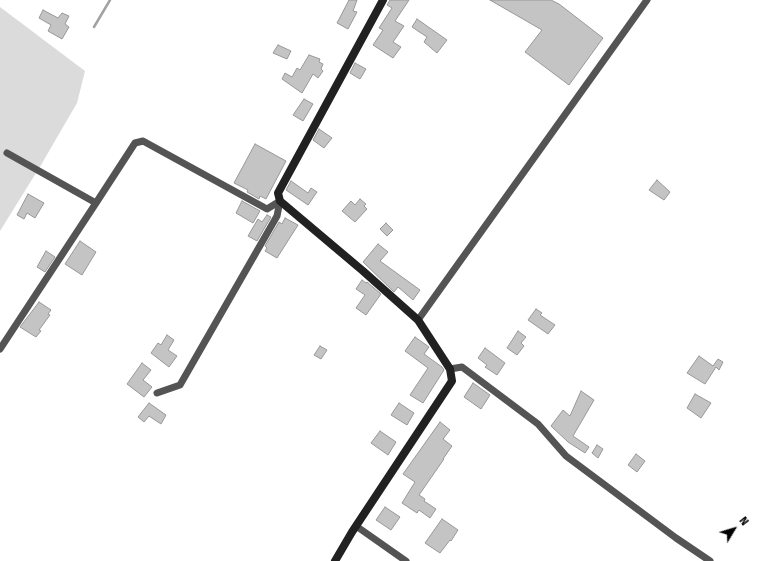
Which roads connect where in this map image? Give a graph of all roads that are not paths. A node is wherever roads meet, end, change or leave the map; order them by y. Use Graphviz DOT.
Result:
graph roads {
  1 [pos="383,0"];
  2 [pos="647,0"];
  3 [pos="7,153"];
  4 [pos="280,201"];
  5 [pos="96,203"];
  6 [pos="418,320"];
  7 [pos="0,349"];
  8 [pos="450,369"];
  9 [pos="157,392"];
  10 [pos="356,526"];
  11 [pos="334,561"];
  12 [pos="406,561"];
  13 [pos="710,561"];
  1 -- 4 [label="main road"];
  2 -- 6 [label="street"];
  3 -- 5 [label="street"];
  4 -- 5 [label="street"];
  4 -- 6 [label="main road"];
  4 -- 9 [label="street"];
  5 -- 7 [label="street"];
  6 -- 8 [label="main road"];
  8 -- 10 [label="main road"];
  8 -- 13 [label="street"];
  10 -- 11 [label="main road"];
  10 -- 12 [label="street"];
}
